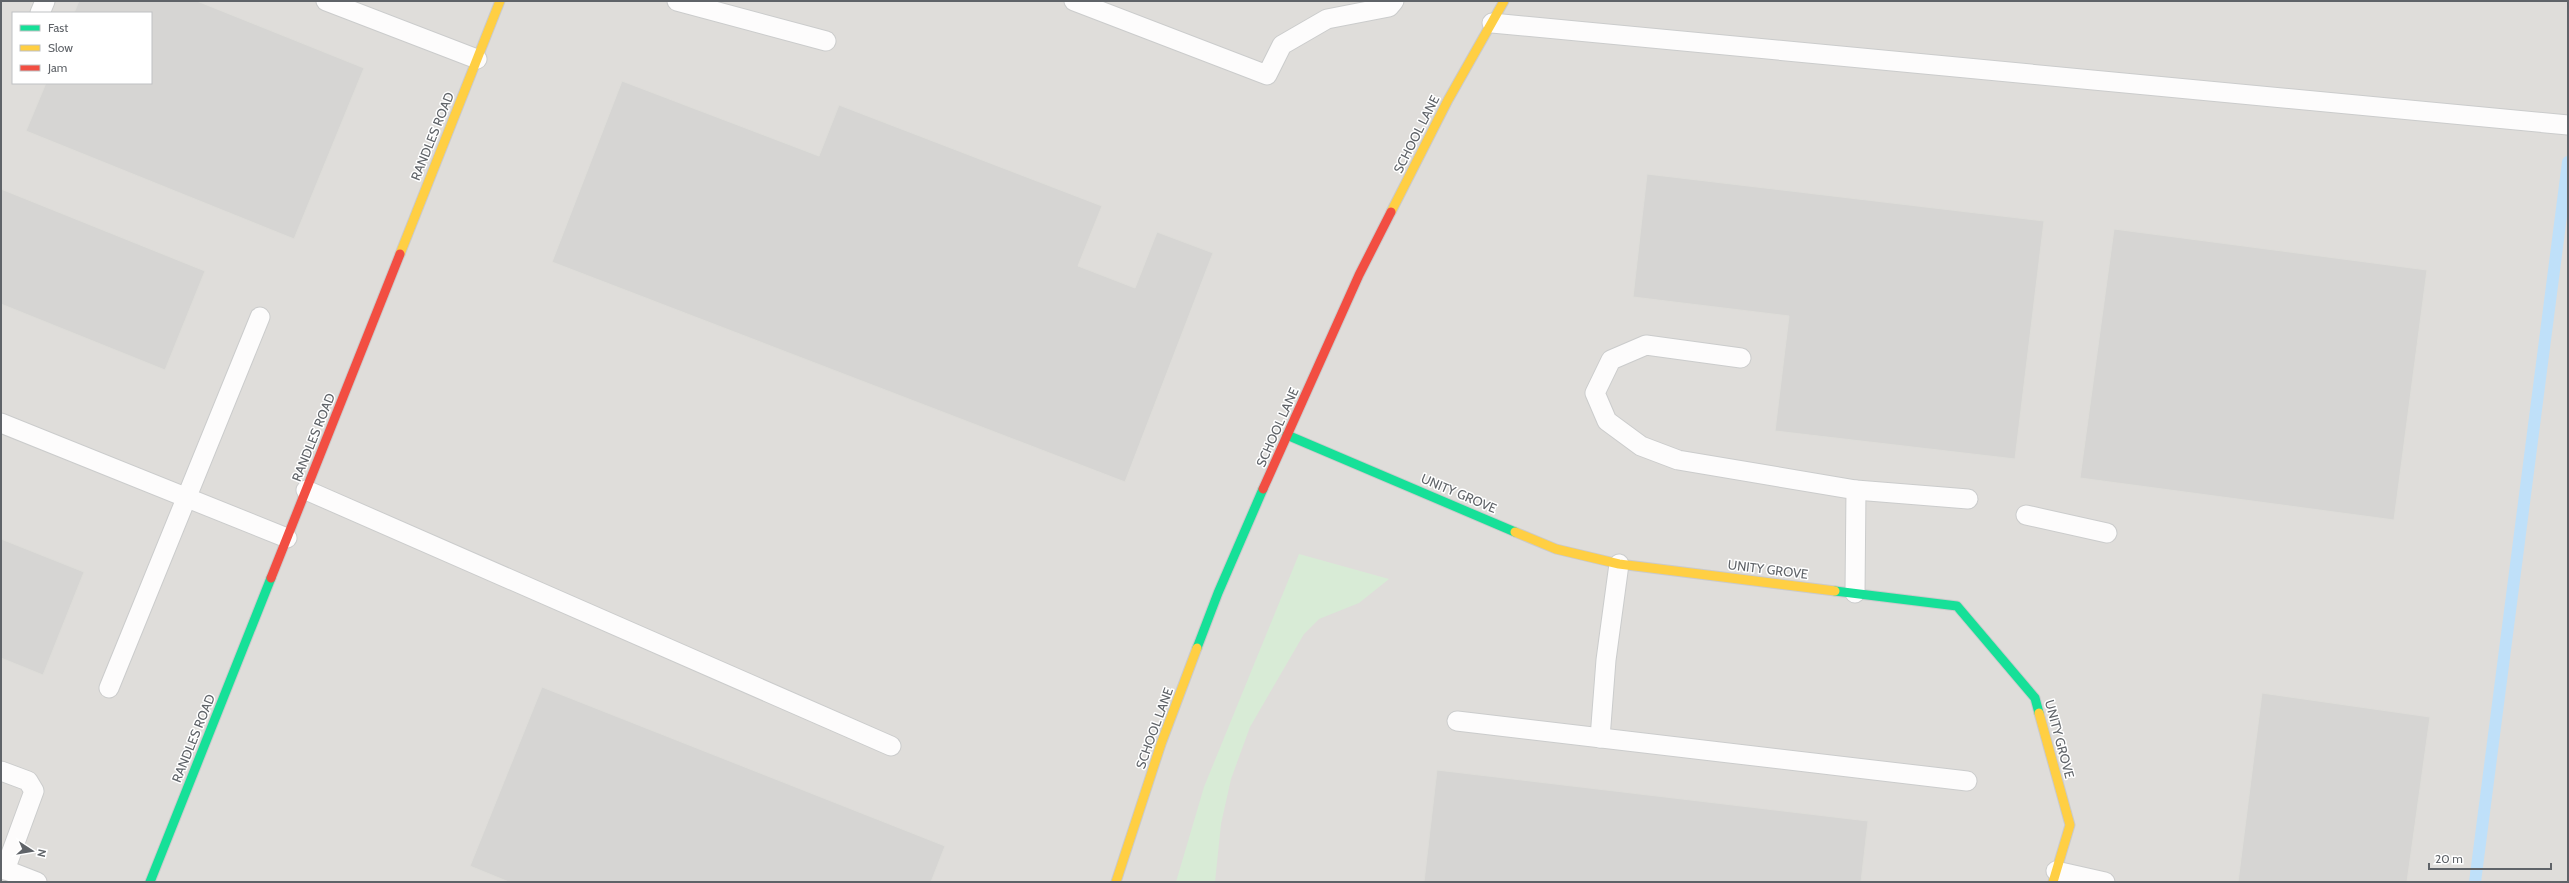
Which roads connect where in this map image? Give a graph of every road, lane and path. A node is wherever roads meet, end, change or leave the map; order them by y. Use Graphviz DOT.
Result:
graph roads {
  1 [pos="45,1"];
  2 [pos="326,1"];
  3 [pos="500,1"];
  4 [pos="677,1"];
  5 [pos="1074,1"];
  6 [pos="1394,1"];
  7 [pos="1504,1"];
  8 [pos="40,12"];
  9 [pos="1492,23"];
  10 [pos="826,41"];
  11 [pos="476,59"];
  12 [pos="2568,125"];
  13 [pos="260,317"];
  14 [pos="1741,358"];
  15 [pos="1,423"];
  16 [pos="1287,435"];
  17 [pos="306,490"];
  18 [pos="1856,490"];
  19 [pos="186,497"];
  20 [pos="1968,499"];
  21 [pos="2026,515"];
  22 [pos="2107,533"];
  23 [pos="287,538"];
  24 [pos="1619,564"];
  25 [pos="1855,593"];
  26 [pos="109,688"];
  27 [pos="1457,721"];
  28 [pos="1600,738"];
  29 [pos="891,746"];
  30 [pos="1,771"];
  31 [pos="1967,781"];
  32 [pos="3,869"];
  33 [pos="2055,876"];
  34 [pos="37,882"];
  35 [pos="150,882"];
  36 [pos="1116,882"];
  37 [pos="2105,882"];
  1 -- 8 [label="lane"];
  2 -- 11 [label="lane"];
  3 -- 11 [label="street, RANDLES ROAD"];
  4 -- 10 [label="lane"];
  5 -- 6 [label="lane"];
  7 -- 9 [label="street, SCHOOL LANE"];
  9 -- 12 [label="lane"];
  9 -- 16 [label="street, SCHOOL LANE"];
  11 -- 17 [label="street, RANDLES ROAD"];
  13 -- 19 [label="lane"];
  14 -- 18 [label="lane"];
  15 -- 19 [label="lane"];
  16 -- 24 [label="street, UNITY GROVE"];
  16 -- 36 [label="street, SCHOOL LANE"];
  17 -- 23 [label="street, RANDLES ROAD"];
  17 -- 29 [label="lane"];
  18 -- 20 [label="lane"];
  18 -- 25 [label="lane"];
  19 -- 23 [label="lane"];
  19 -- 26 [label="lane"];
  21 -- 22 [label="lane"];
  23 -- 35 [label="street, RANDLES ROAD"];
  24 -- 25 [label="street, UNITY GROVE"];
  24 -- 28 [label="lane"];
  25 -- 33 [label="street, UNITY GROVE"];
  27 -- 28 [label="lane"];
  28 -- 31 [label="lane"];
  30 -- 32 [label="lane"];
  32 -- 34 [label="lane"];
  33 -- 37 [label="lane"];
}
